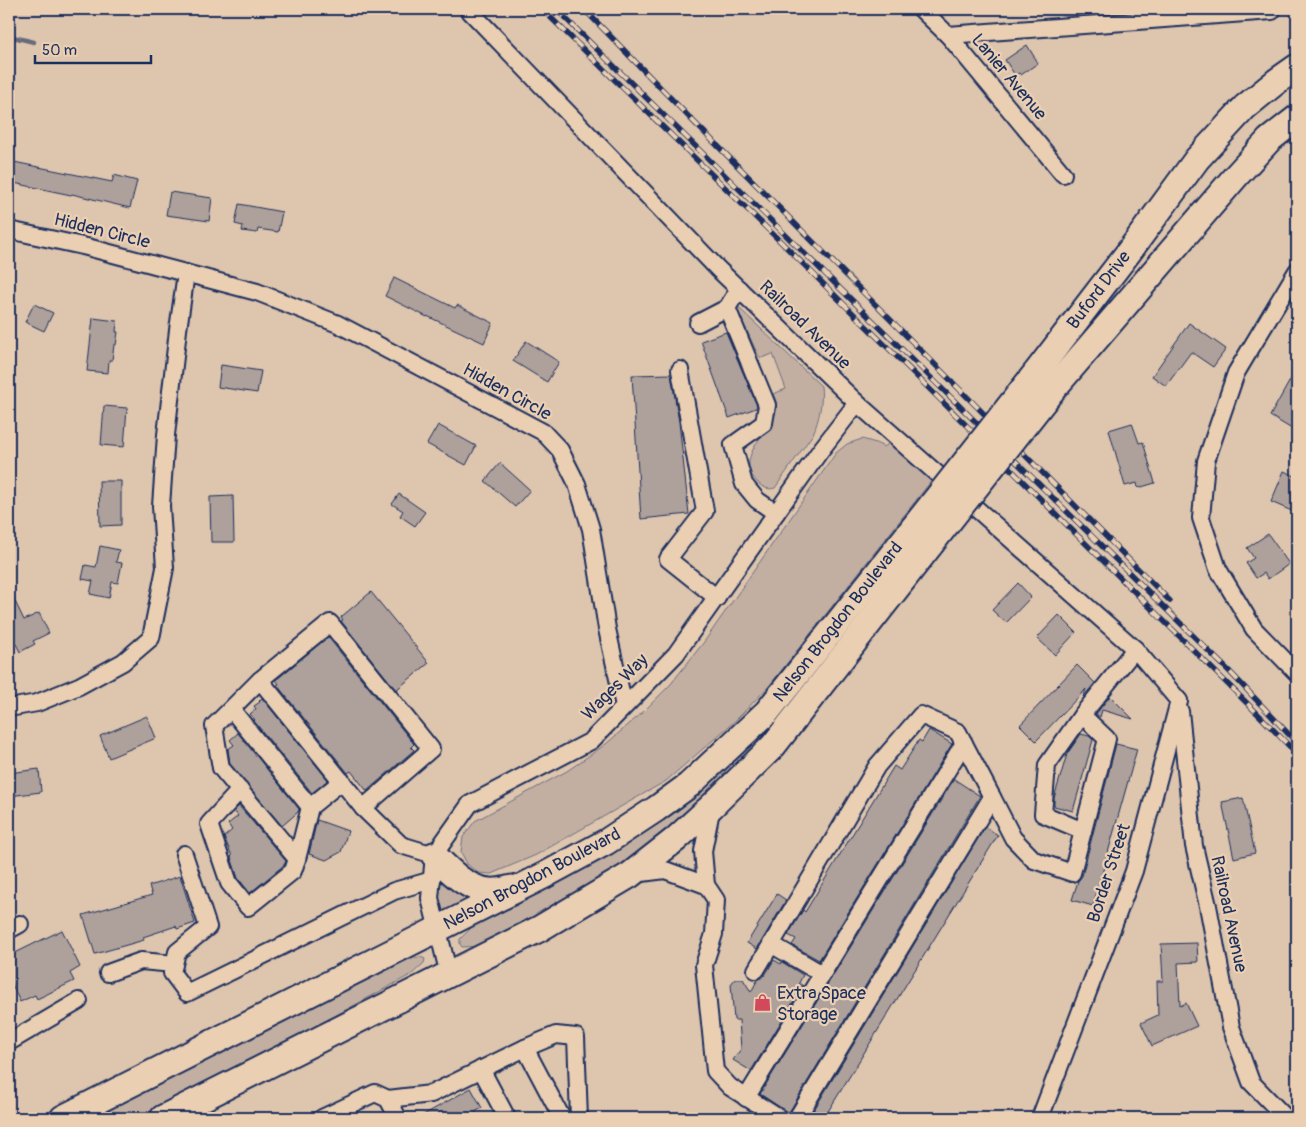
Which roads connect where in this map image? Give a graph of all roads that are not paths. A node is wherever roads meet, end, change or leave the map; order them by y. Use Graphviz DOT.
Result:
graph roads {
  1 [pos="468,9"];
  2 [pos="921,9"];
  3 [pos="1272,11"];
  4 [pos="948,35"];
  5 [pos="1297,67"];
  6 [pos="1297,118"];
  7 [pos="1063,174"];
  8 [pos="9,230"];
  9 [pos="1297,271"];
  10 [pos="186,273"];
  11 [pos="739,289"];
  12 [pos="727,308"];
  13 [pos="698,323"];
  14 [pos="680,370"];
  15 [pos="1045,381"];
  16 [pos="858,403"];
  17 [pos="776,513"];
  18 [pos="922,535"];
  19 [pos="717,598"];
  20 [pos="1135,649"];
  21 [pos="1297,673"];
  22 [pos="260,680"];
  23 [pos="1179,701"];
  24 [pos="624,706"];
  25 [pos="9,708"];
  26 [pos="232,710"];
  27 [pos="1082,715"];
  28 [pos="964,743"];
  29 [pos="342,781"];
  30 [pos="240,790"];
  31 [pos="992,797"];
  32 [pos="712,806"];
  33 [pos="310,807"];
  34 [pos="363,808"];
  35 [pos="1083,831"];
  36 [pos="184,854"];
  37 [pos="434,855"];
  38 [pos="297,859"];
  39 [pos="630,875"];
  40 [pos="432,880"];
  41 [pos="706,885"];
  42 [pos="524,886"];
  43 [pos="438,930"];
  44 [pos="771,944"];
  45 [pos="174,964"];
  46 [pos="756,970"];
  47 [pos="108,973"];
  48 [pos="822,974"];
  49 [pos="449,975"];
  50 [pos="79,1001"];
  51 [pos="9,1040"];
  52 [pos="525,1048"];
  53 [pos="481,1069"];
  54 [pos="746,1098"];
  55 [pos="388,1099"];
  56 [pos="63,1118"];
  57 [pos="164,1118"];
  58 [pos="322,1118"];
  59 [pos="398,1118"];
  60 [pos="507,1118"];
  61 [pos="562,1118"];
  62 [pos="579,1118"];
  63 [pos="779,1118"];
  64 [pos="797,1118"];
  65 [pos="1040,1118"];
  66 [pos="1286,1118"];
  1 -- 11 [label="street, Railroad Avenue"];
  2 -- 4 [label="street, Lanier Avenue"];
  3 -- 4 [label="street"];
  4 -- 7 [label="street, Lanier Avenue"];
  5 -- 15 [label="highway, Buford Drive"];
  6 -- 15 [label="highway, Buford Drive"];
  8 -- 10 [label="street, Hidden Circle"];
  9 -- 21 [label="street"];
  10 -- 24 [label="street, Hidden Circle"];
  10 -- 25 [label="street"];
  11 -- 12 [label="street"];
  11 -- 16 [label="street, Railroad Avenue"];
  12 -- 13 [label="street"];
  12 -- 17 [label="street"];
  14 -- 19 [label="street"];
  15 -- 18 [label="highway, Buford Drive, bridge"];
  16 -- 17 [label="street, Wages Way"];
  16 -- 20 [label="street, Railroad Avenue"];
  17 -- 19 [label="street, Wages Way"];
  18 -- 32 [label="highway, Nelson Brogdon Boulevard"];
  18 -- 42 [label="highway, Nelson Brogdon Boulevard"];
  19 -- 24 [label="street, Wages Way"];
  20 -- 23 [label="street"];
  20 -- 27 [label="street"];
  22 -- 26 [label="street"];
  22 -- 29 [label="street"];
  22 -- 34 [label="street"];
  23 -- 65 [label="street, Border Street"];
  23 -- 66 [label="street, Railroad Avenue"];
  24 -- 37 [label="street, Wages Way"];
  26 -- 30 [label="street"];
  26 -- 33 [label="street"];
  27 -- 35 [label="street"];
  27 -- 35 [label="street"];
  28 -- 31 [label="street"];
  28 -- 44 [label="street"];
  28 -- 48 [label="street"];
  29 -- 33 [label="street"];
  29 -- 34 [label="street"];
  30 -- 38 [label="street"];
  30 -- 38 [label="street"];
  31 -- 35 [label="street"];
  31 -- 64 [label="street"];
  32 -- 39 [label="highway, Nelson Brogdon Boulevard"];
  32 -- 41 [label="street"];
  33 -- 38 [label="street"];
  34 -- 37 [label="street"];
  36 -- 45 [label="street"];
  37 -- 40 [label="street"];
  37 -- 42 [label="highway"];
  39 -- 41 [label="street"];
  39 -- 49 [label="highway, Nelson Brogdon Boulevard"];
  40 -- 43 [label="street"];
  40 -- 45 [label="street"];
  41 -- 54 [label="street"];
  42 -- 43 [label="highway, Nelson Brogdon Boulevard"];
  43 -- 49 [label="street"];
  43 -- 56 [label="highway, Nelson Brogdon Boulevard"];
  44 -- 46 [label="street"];
  44 -- 48 [label="street"];
  45 -- 47 [label="street"];
  48 -- 54 [label="street"];
  49 -- 57 [label="highway, Nelson Brogdon Boulevard"];
  50 -- 51 [label="street"];
  52 -- 53 [label="street"];
  52 -- 61 [label="street"];
  52 -- 62 [label="street"];
  53 -- 55 [label="street"];
  53 -- 60 [label="street"];
  54 -- 63 [label="street"];
  55 -- 58 [label="street"];
  55 -- 59 [label="street"];
}
